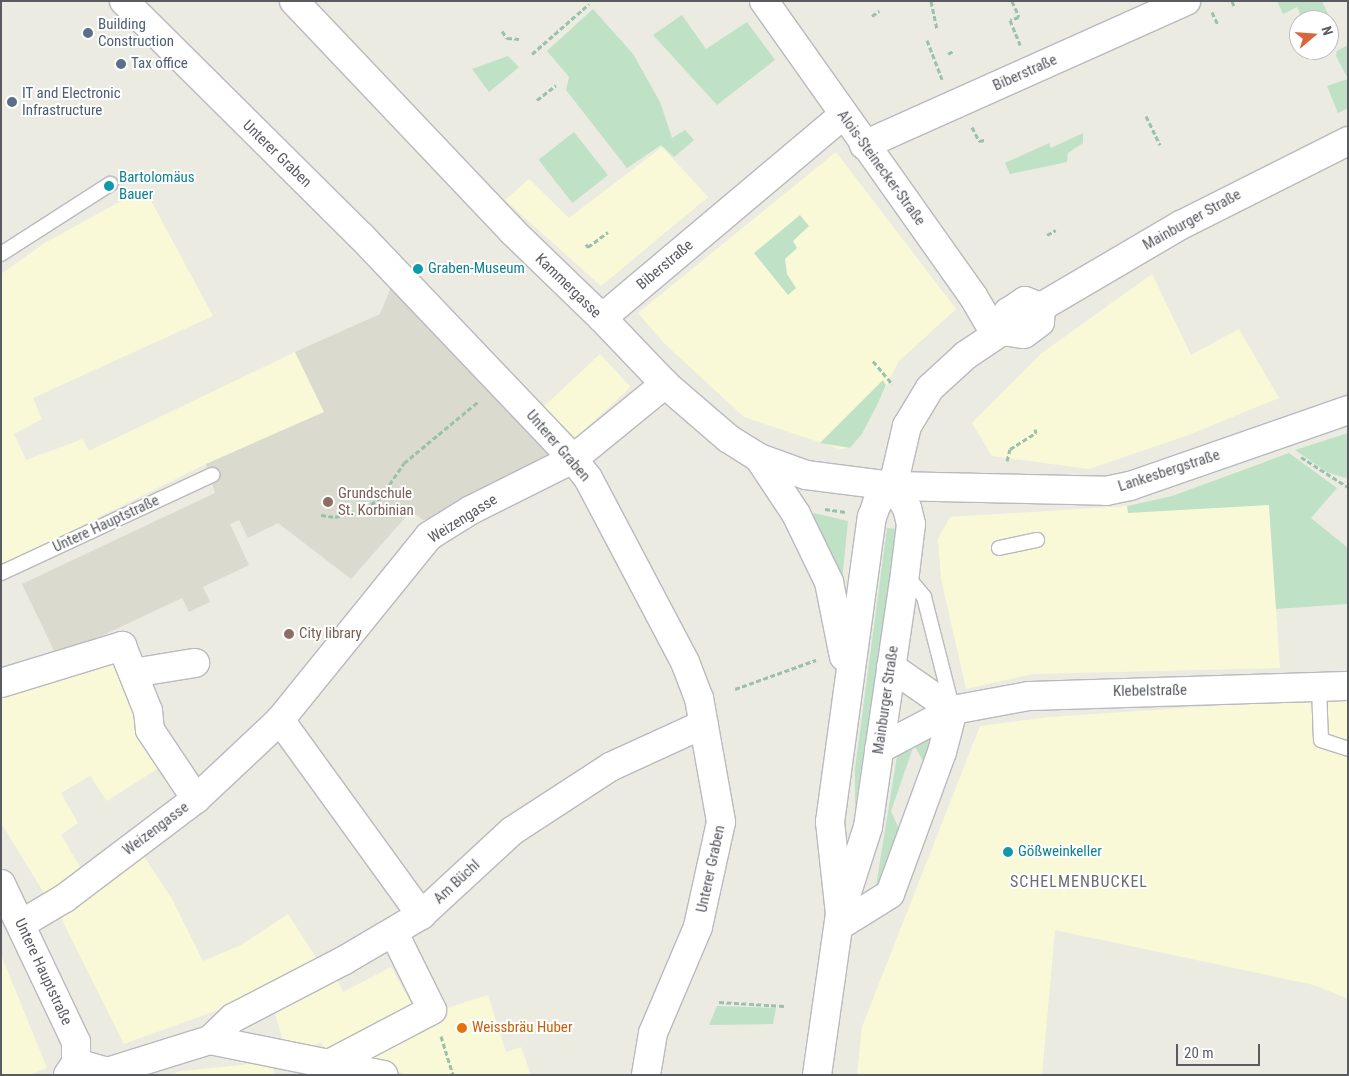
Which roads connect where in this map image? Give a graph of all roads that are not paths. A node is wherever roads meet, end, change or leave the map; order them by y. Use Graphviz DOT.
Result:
graph roads {
  1 [pos="124,1"];
  2 [pos="294,1"];
  3 [pos="764,1"];
  4 [pos="1186,1"];
  5 [pos="843,116"];
  6 [pos="1348,141"];
  7 [pos="864,145"];
  8 [pos="110,184"];
  9 [pos="1,254"];
  10 [pos="602,318"];
  11 [pos="999,333"];
  12 [pos="665,384"];
  13 [pos="1348,410"];
  14 [pos="759,458"];
  15 [pos="573,459"];
  16 [pos="212,475"];
  17 [pos="893,486"];
  18 [pos="1037,540"];
  19 [pos="999,548"];
  20 [pos="1,573"];
  21 [pos="905,573"];
  22 [pos="195,664"];
  23 [pos="891,667"];
  24 [pos="133,673"];
  25 [pos="1,683"];
  26 [pos="849,683"];
  27 [pos="1348,686"];
  28 [pos="1319,688"];
  29 [pos="953,710"];
  30 [pos="280,720"];
  31 [pos="704,724"];
  32 [pos="879,749"];
  33 [pos="1348,749"];
  34 [pos="196,799"];
  35 [pos="1,884"];
  36 [pos="421,915"];
  37 [pos="840,920"];
  38 [pos="21,924"];
  39 [pos="394,933"];
  40 [pos="210,1040"];
  41 [pos="331,1063"];
  42 [pos="284,1064"];
  43 [pos="72,1069"];
  44 [pos="384,1075"];
  45 [pos="646,1075"];
  46 [pos="817,1075"];
  1 -- 15 [label="street, Unterer Graben"];
  2 -- 10 [label="street, Kammergasse"];
  3 -- 5 [label="street, Alois-Steinecker-Straße"];
  4 -- 7 [label="street, Biberstraße"];
  5 -- 7 [label="street, Alois-Steinecker-Straße"];
  5 -- 10 [label="street, Biberstraße"];
  6 -- 11 [label="street, Mainburger Straße"];
  7 -- 11 [label="street, Alois-Steinecker-Straße"];
  8 -- 9 [label="lane"];
  10 -- 12 [label="street, Kammergasse"];
  11 -- 17 [label="street"];
  12 -- 14 [label="street, Kammergasse"];
  12 -- 15 [label="street, Weizengasse"];
  13 -- 17 [label="street, Lankesbergstraße"];
  14 -- 17 [label="street, Kammergasse"];
  14 -- 26 [label="street"];
  15 -- 30 [label="street, Weizengasse"];
  15 -- 31 [label="street, Unterer Graben"];
  16 -- 20 [label="lane, Untere Hauptstraße"];
  17 -- 21 [label="street, Mainburger Straße"];
  17 -- 26 [label="street, Mainburger Straße"];
  18 -- 19 [label="lane"];
  21 -- 23 [label="street, Mainburger Straße"];
  21 -- 29 [label="lane"];
  22 -- 24 [label="street"];
  23 -- 29 [label="street"];
  23 -- 32 [label="street, Mainburger Straße"];
  24 -- 25 [label="street"];
  24 -- 34 [label="street"];
  26 -- 37 [label="street, Mainburger Straße"];
  27 -- 28 [label="street, Klebelstraße"];
  28 -- 29 [label="street, Klebelstraße"];
  28 -- 33 [label="lane"];
  29 -- 32 [label="street, Klebelstraße"];
  29 -- 37 [label="street"];
  30 -- 34 [label="street, Weizengasse"];
  30 -- 36 [label="street"];
  31 -- 36 [label="street, Am Büchl"];
  31 -- 45 [label="street, Unterer Graben"];
  32 -- 37 [label="street, Mainburger Straße"];
  34 -- 38 [label="street, Weizengasse"];
  35 -- 38 [label="street, Untere Hauptstraße"];
  36 -- 39 [label="street, Am Büchl"];
  37 -- 46 [label="street, Mainburger Straße"];
  38 -- 43 [label="street, Untere Hauptstraße"];
  39 -- 40 [label="street, Am Büchl"];
  39 -- 41 [label="street"];
  40 -- 42 [label="street"];
  40 -- 43 [label="street"];
  41 -- 42 [label="street"];
  41 -- 44 [label="street"];
}
